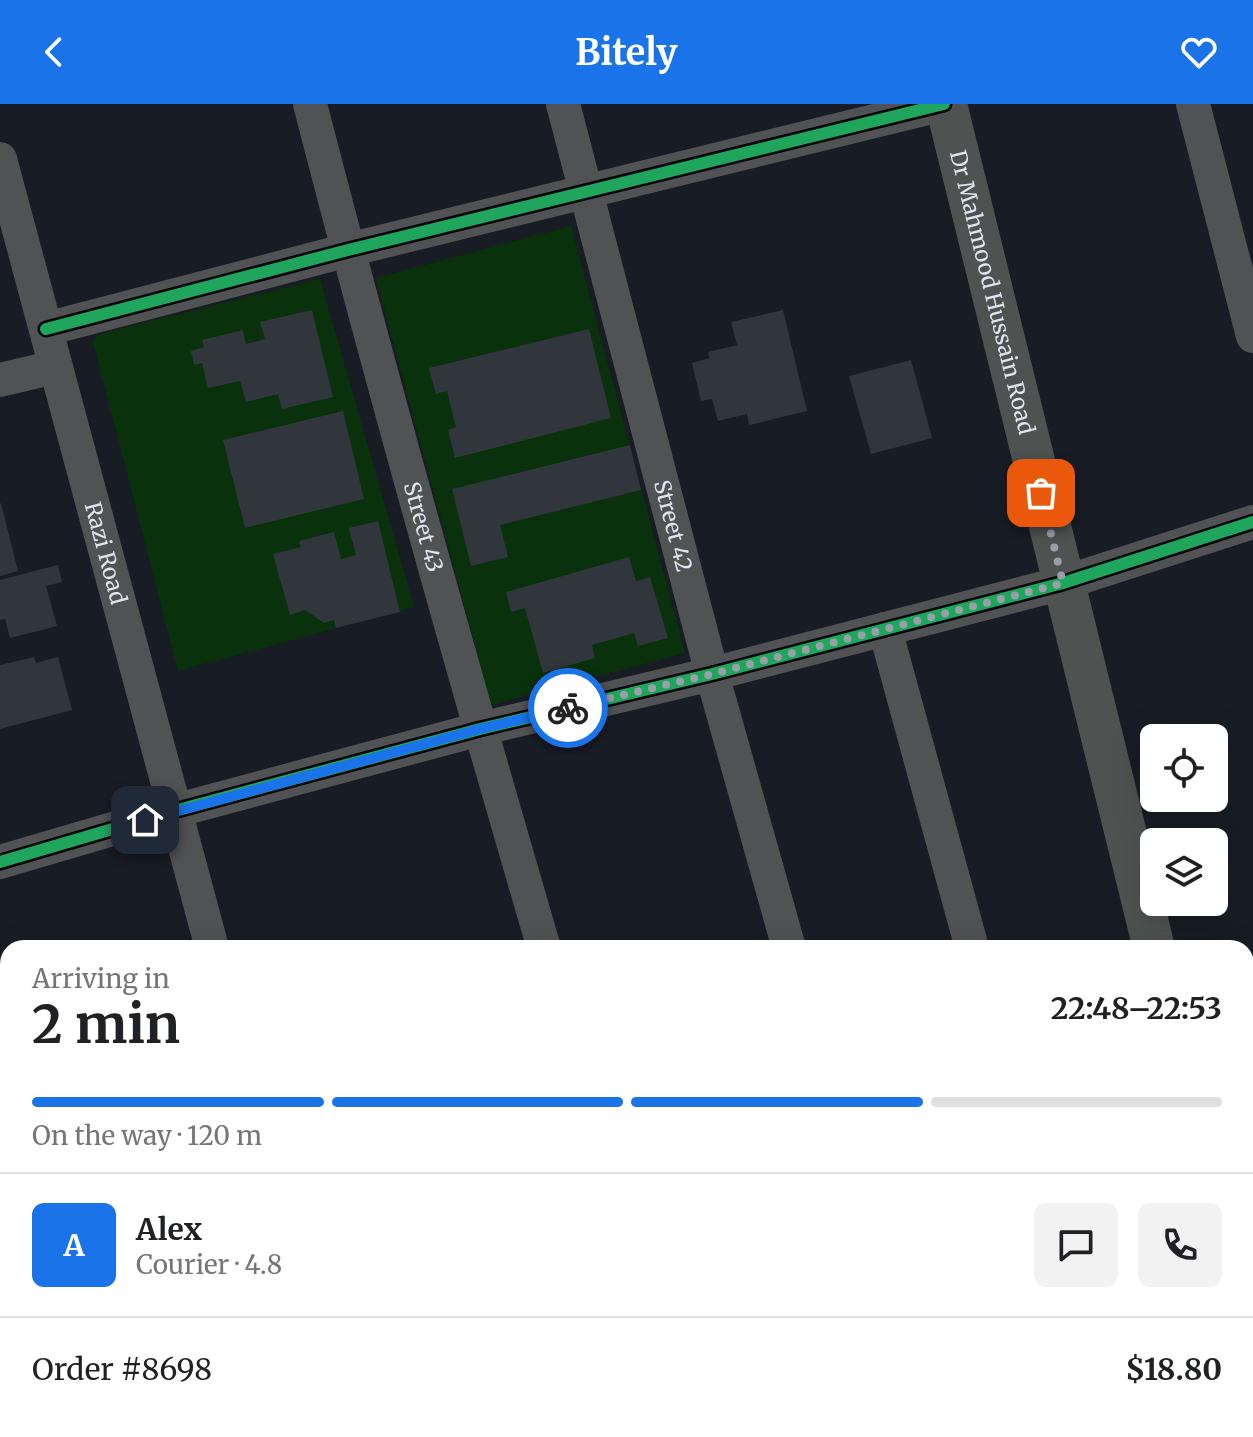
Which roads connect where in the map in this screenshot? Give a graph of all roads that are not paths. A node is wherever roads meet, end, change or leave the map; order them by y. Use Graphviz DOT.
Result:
graph roads {
  1 [pos="310,104"];
  2 [pos="563,104"];
  3 [pos="945,104"];
  4 [pos="1193,104"];
  5 [pos="0,159"];
  6 [pos="584,193"];
  7 [pos="348,250"];
  8 [pos="46,329"];
  9 [pos="1253,336"];
  10 [pos="55,367"];
  11 [pos="0,380"];
  12 [pos="1253,522"];
  13 [pos="1063,583"];
  14 [pos="885,629"];
  15 [pos="712,674"];
  16 [pos="480,729"];
  17 [pos="174,811"];
  18 [pos="0,862"];
  19 [pos="210,940"];
  20 [pos="542,940"];
  21 [pos="787,940"];
  22 [pos="970,940"];
  23 [pos="1152,940"];
  1 -- 7 [label="street, Street 43"];
  2 -- 6 [label="street, Street 42"];
  3 -- 6 [label="street"];
  3 -- 13 [label="main road, Dr Mahmood Hussain Road"];
  4 -- 9 [label="street"];
  5 -- 8 [label="street, Razi Road"];
  6 -- 7 [label="street"];
  6 -- 15 [label="street, Street 42"];
  7 -- 8 [label="street"];
  7 -- 16 [label="street, Street 43"];
  8 -- 10 [label="street, Razi Road"];
  10 -- 11 [label="street"];
  10 -- 17 [label="street, Razi Road"];
  12 -- 13 [label="street"];
  13 -- 14 [label="street"];
  13 -- 23 [label="main road, Dr Mahmood Hussain Road"];
  14 -- 15 [label="street"];
  14 -- 22 [label="street"];
  15 -- 16 [label="street"];
  15 -- 21 [label="street, Street 42"];
  16 -- 17 [label="street"];
  16 -- 20 [label="street, Street 43"];
  17 -- 18 [label="street"];
  17 -- 19 [label="street, Razi Road"];
}
